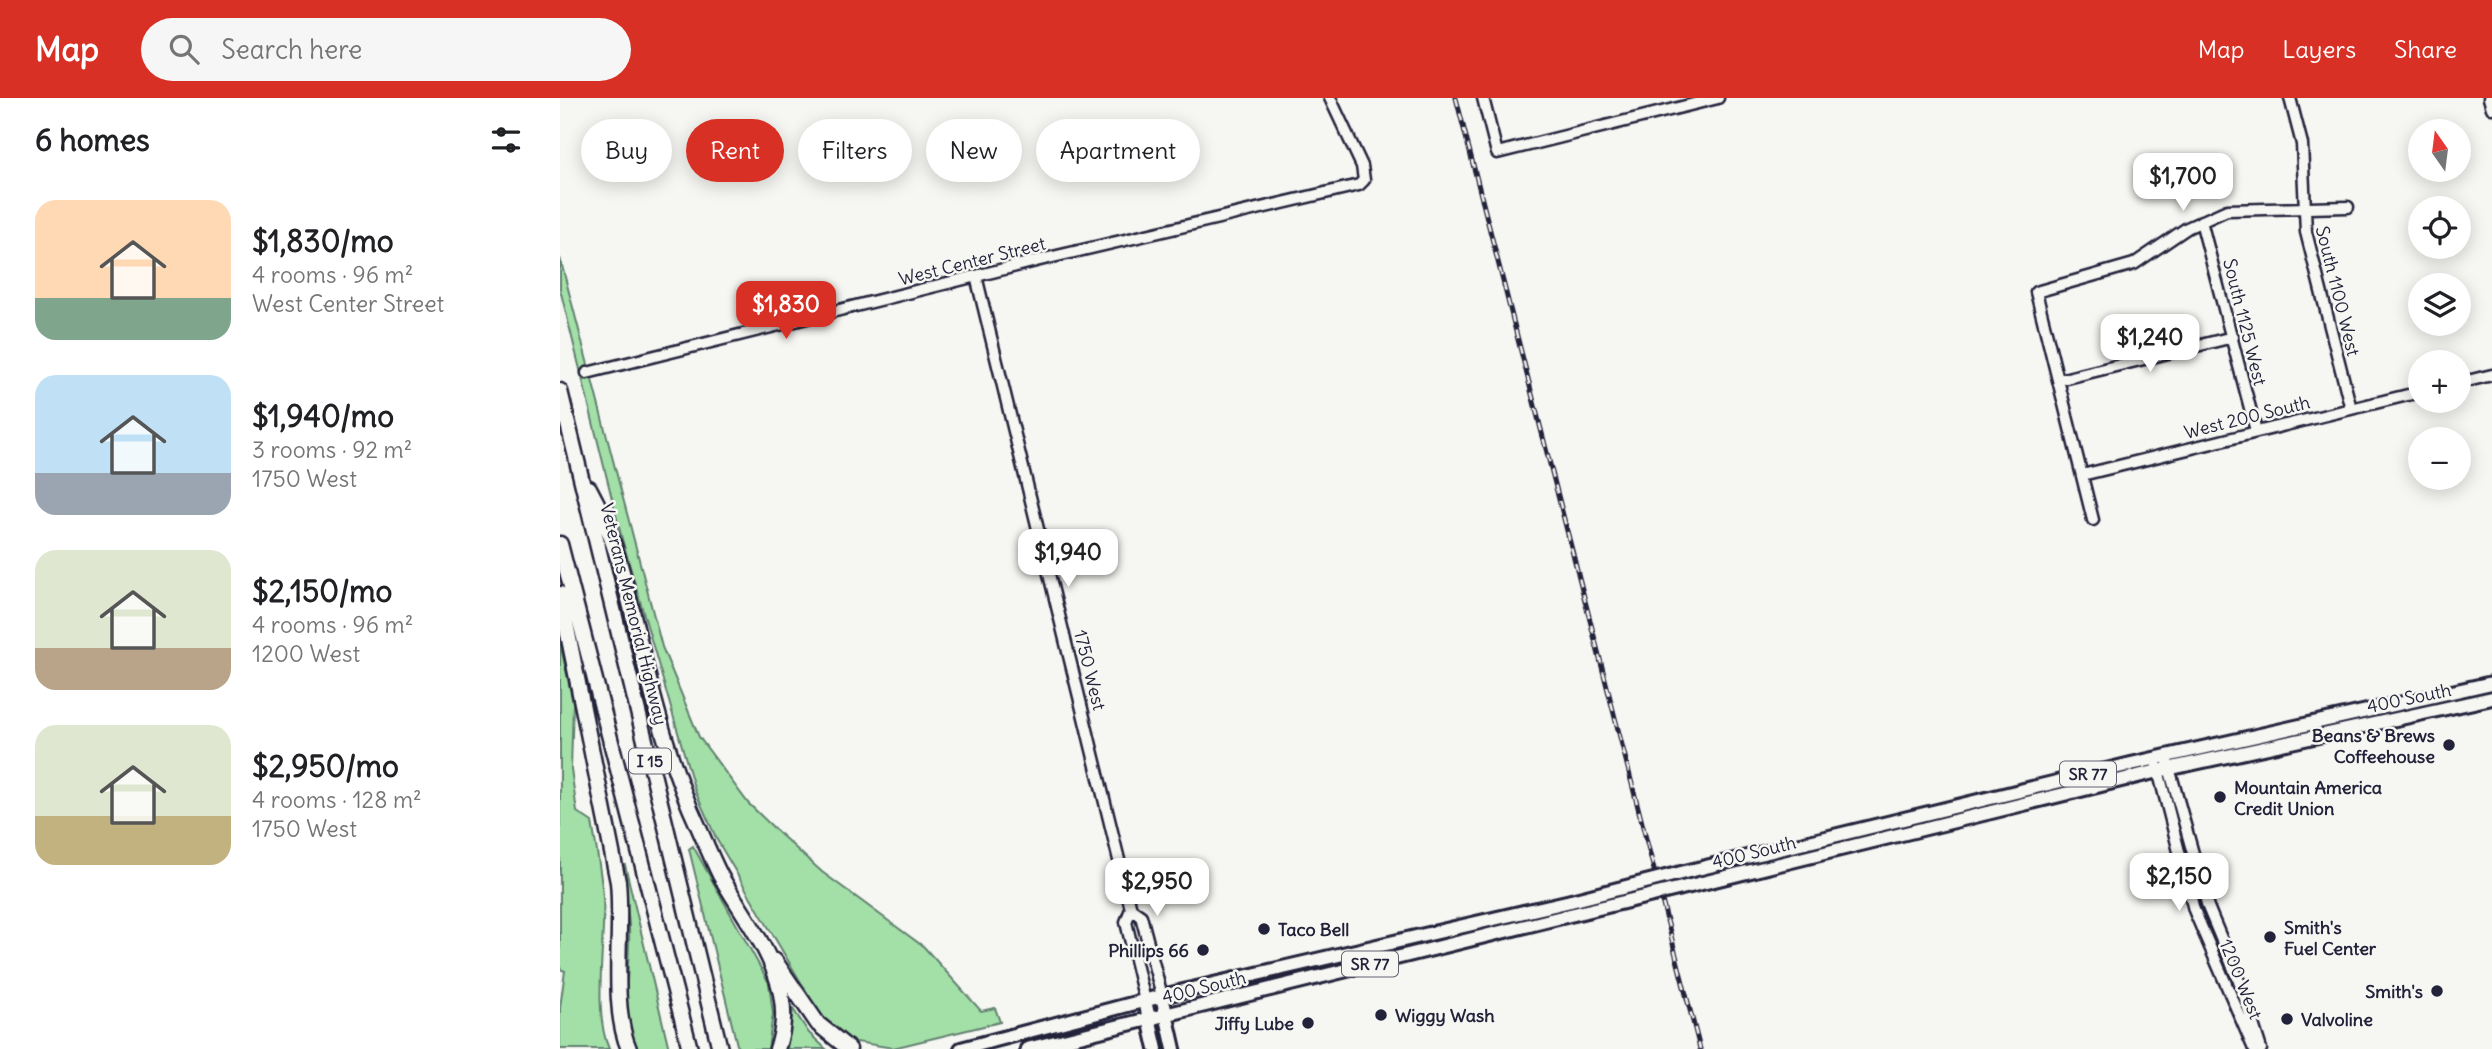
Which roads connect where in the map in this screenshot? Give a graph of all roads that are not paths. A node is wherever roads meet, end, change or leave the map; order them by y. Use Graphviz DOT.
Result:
graph roads {
  1 [pos="1330,98"];
  2 [pos="1483,98"];
  3 [pos="1718,98"];
  4 [pos="2290,98"];
  5 [pos="2489,98"];
  6 [pos="2492,108"];
  7 [pos="2304,207"];
  8 [pos="2348,207"];
  9 [pos="2201,221"];
  10 [pos="976,276"];
  11 [pos="2233,337"];
  12 [pos="587,373"];
  13 [pos="2492,375"];
  14 [pos="2059,380"];
  15 [pos="2471,380"];
  16 [pos="560,391"];
  17 [pos="2408,395"];
  18 [pos="2351,408"];
  19 [pos="2256,431"];
  20 [pos="580,473"];
  21 [pos="2082,475"];
  22 [pos="2093,520"];
  23 [pos="560,544"];
  24 [pos="560,594"];
  25 [pos="2492,683"];
  26 [pos="2492,698"];
  27 [pos="2162,763"];
  28 [pos="1131,909"];
  29 [pos="766,952"];
  30 [pos="1162,996"];
  31 [pos="1144,1000"];
  32 [pos="1166,1015"];
  33 [pos="1149,1020"];
  34 [pos="629,1049"];
  35 [pos="690,1049"];
  36 [pos="720,1049"];
  37 [pos="777,1049"];
  38 [pos="849,1049"];
  39 [pos="961,1049"];
  40 [pos="1027,1049"];
  41 [pos="1156,1049"];
  42 [pos="1174,1049"];
  43 [pos="2254,1049"];
  44 [pos="2261,1049"];
  1 -- 10 [label="street, West Center Street"];
  2 -- 3 [label="street"];
  4 -- 7 [label="street, South 1100 West"];
  5 -- 6 [label="street"];
  7 -- 8 [label="street"];
  7 -- 9 [label="street"];
  7 -- 18 [label="street, South 1100 West"];
  9 -- 11 [label="street, South 1125 West"];
  9 -- 14 [label="street"];
  10 -- 12 [label="street, West Center Street"];
  10 -- 28 [label="street, 1750 West"];
  11 -- 14 [label="street"];
  11 -- 19 [label="street, South 1125 West"];
  13 -- 15 [label="street"];
  14 -- 21 [label="street"];
  16 -- 20 [label="highway, Veterans Memorial Highway / I 15"];
  17 -- 18 [label="street, West 200 South"];
  18 -- 19 [label="street, West 200 South"];
  19 -- 21 [label="street, West 200 South"];
  20 -- 29 [label="highway"];
  20 -- 36 [label="highway, Veterans Memorial Highway / I 15"];
  21 -- 22 [label="street"];
  23 -- 35 [label="highway, I 15"];
  24 -- 34 [label="highway"];
  25 -- 27 [label="main road, 400 South / SR 77"];
  26 -- 27 [label="main road, 400 South / SR 77"];
  27 -- 30 [label="main road, 400 South / SR 77, bridge"];
  27 -- 32 [label="main road, 400 South / SR 77, bridge"];
  27 -- 43 [label="street, 1200 West"];
  27 -- 44 [label="street, 1200 West"];
  28 -- 30 [label="street, 1750 West"];
  28 -- 31 [label="street, 1750 West"];
  29 -- 37 [label="highway"];
  29 -- 38 [label="highway"];
  30 -- 31 [label="main road, 400 South / SR 77"];
  30 -- 32 [label="main road, 1750 West"];
  31 -- 33 [label="main road, 1750 West"];
  31 -- 39 [label="main road, 400 South / SR 77"];
  32 -- 33 [label="main road, 400 South / SR 77"];
  32 -- 42 [label="main road, 1750 West"];
  33 -- 40 [label="main road, 400 South / SR 77"];
  33 -- 41 [label="main road, 1750 West"];
}
